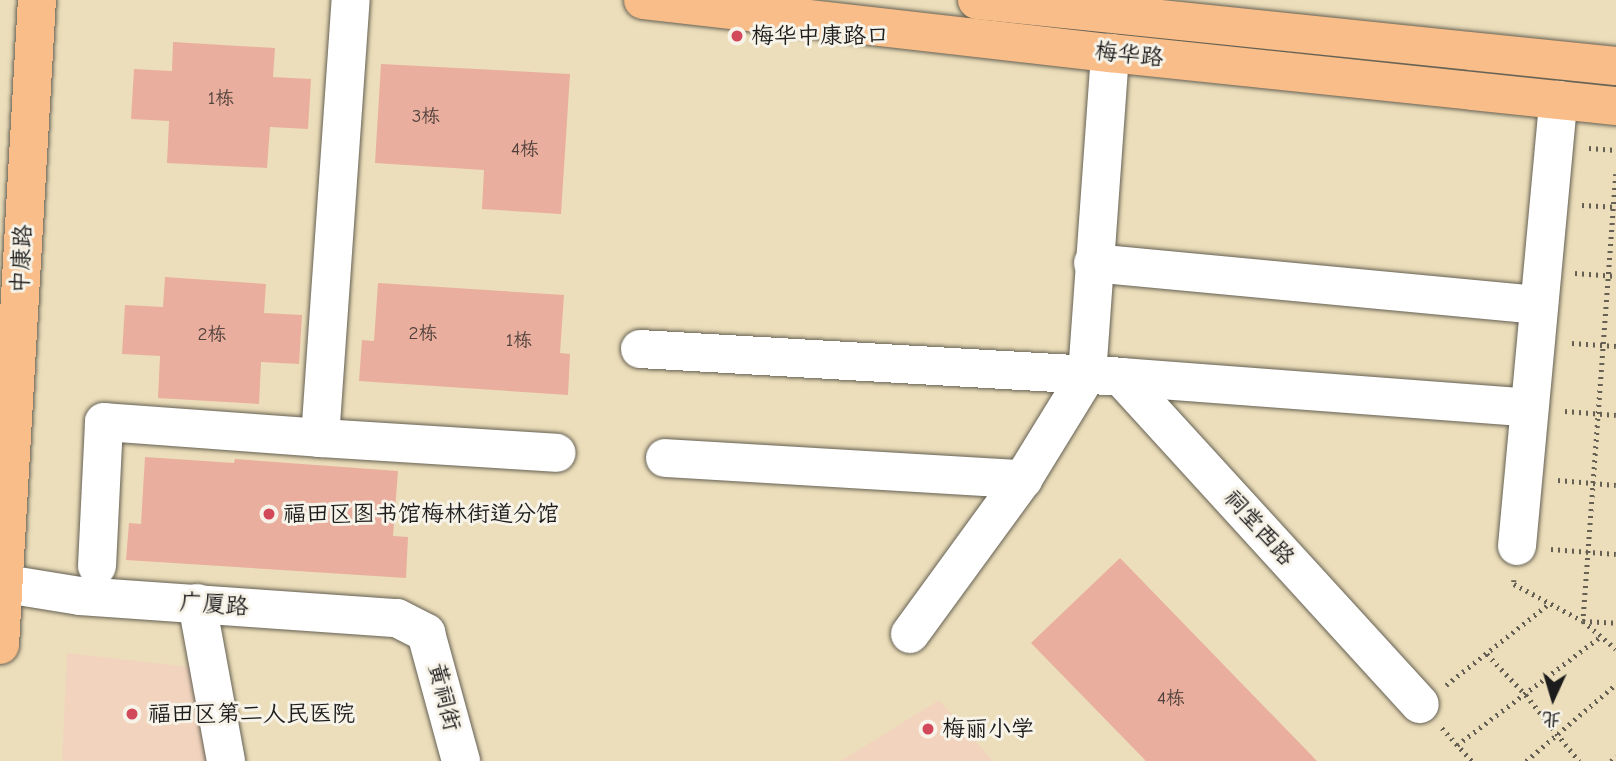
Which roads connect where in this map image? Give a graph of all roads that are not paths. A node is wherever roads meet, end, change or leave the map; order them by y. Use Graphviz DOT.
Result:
graph roads {
  1 [pos="37,0"];
  2 [pos="351,0"];
  3 [pos="643,0"];
  4 [pos="977,0"];
  5 [pos="1110,53"];
  6 [pos="1616,66"];
  7 [pos="1558,100"];
  8 [pos="1616,106"];
  9 [pos="1093,263"];
  10 [pos="1537,322"];
  11 [pos="640,349"];
  12 [pos="1104,376"];
  13 [pos="1529,408"];
  14 [pos="320,439"];
  15 [pos="557,453"];
  16 [pos="666,458"];
  17 [pos="1023,479"];
  18 [pos="1517,546"];
  19 [pos="97,566"];
  20 [pos="2,583"];
  21 [pos="197,603"];
  22 [pos="426,633"];
  23 [pos="910,634"];
  24 [pos="0,645"];
  25 [pos="1420,704"];
  26 [pos="226,761"];
  27 [pos="461,761"];
  1 -- 20 [label="main road, 中康路"];
  2 -- 14 [label="street"];
  3 -- 5 [label="main road, 梅华路"];
  4 -- 6 [label="main road, 梅华路"];
  5 -- 7 [label="main road, 梅华路"];
  5 -- 9 [label="street"];
  7 -- 8 [label="main road, 梅华路"];
  7 -- 10 [label="street"];
  9 -- 10 [label="street"];
  9 -- 12 [label="street"];
  10 -- 13 [label="street"];
  11 -- 12 [label="street"];
  12 -- 13 [label="street"];
  12 -- 17 [label="street"];
  12 -- 25 [label="street, 祠堂西路"];
  13 -- 18 [label="street"];
  14 -- 15 [label="street"];
  14 -- 19 [label="street"];
  16 -- 17 [label="street"];
  17 -- 23 [label="street"];
  20 -- 21 [label="street, 广厦路"];
  20 -- 24 [label="main road, 中康路"];
  21 -- 22 [label="street, 广厦路"];
  21 -- 26 [label="street"];
  22 -- 27 [label="street, 黄祠街"];
}
